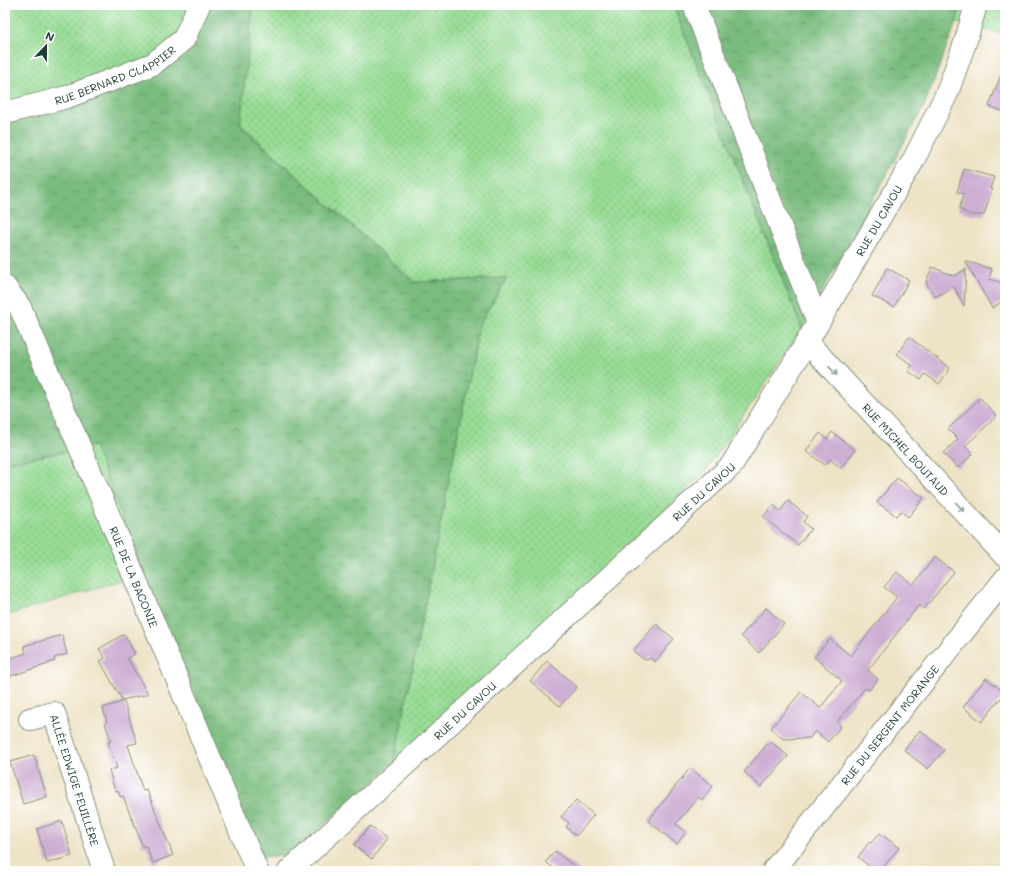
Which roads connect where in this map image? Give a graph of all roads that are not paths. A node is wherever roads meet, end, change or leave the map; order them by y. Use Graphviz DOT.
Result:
graph roads {
  1 [pos="199,5"];
  2 [pos="694,5"];
  3 [pos="976,5"];
  4 [pos="5,113"];
  5 [pos="5,287"];
  6 [pos="818,323"];
  7 [pos="807,342"];
  8 [pos="1005,556"];
  9 [pos="1005,579"];
  10 [pos="30,719"];
  11 [pos="104,871"];
  12 [pos="257,871"];
  13 [pos="289,871"];
  14 [pos="773,871"];
  1 -- 4 [label="street, RUE BERNARD CLAPPIER"];
  2 -- 6 [label="street"];
  3 -- 6 [label="street, RUE DU CAVOU"];
  5 -- 12 [label="street, RUE DE LA BACONIE"];
  6 -- 7 [label="street, RUE DU CAVOU"];
  7 -- 8 [label="street, RUE MICHEL BOUTAUD, one-way"];
  7 -- 13 [label="street, RUE DU CAVOU"];
  9 -- 14 [label="street, RUE DU SERGENT MORANGE"];
  10 -- 11 [label="street, ALLÉE EDWIGE FEUILLÈRE"];
}
